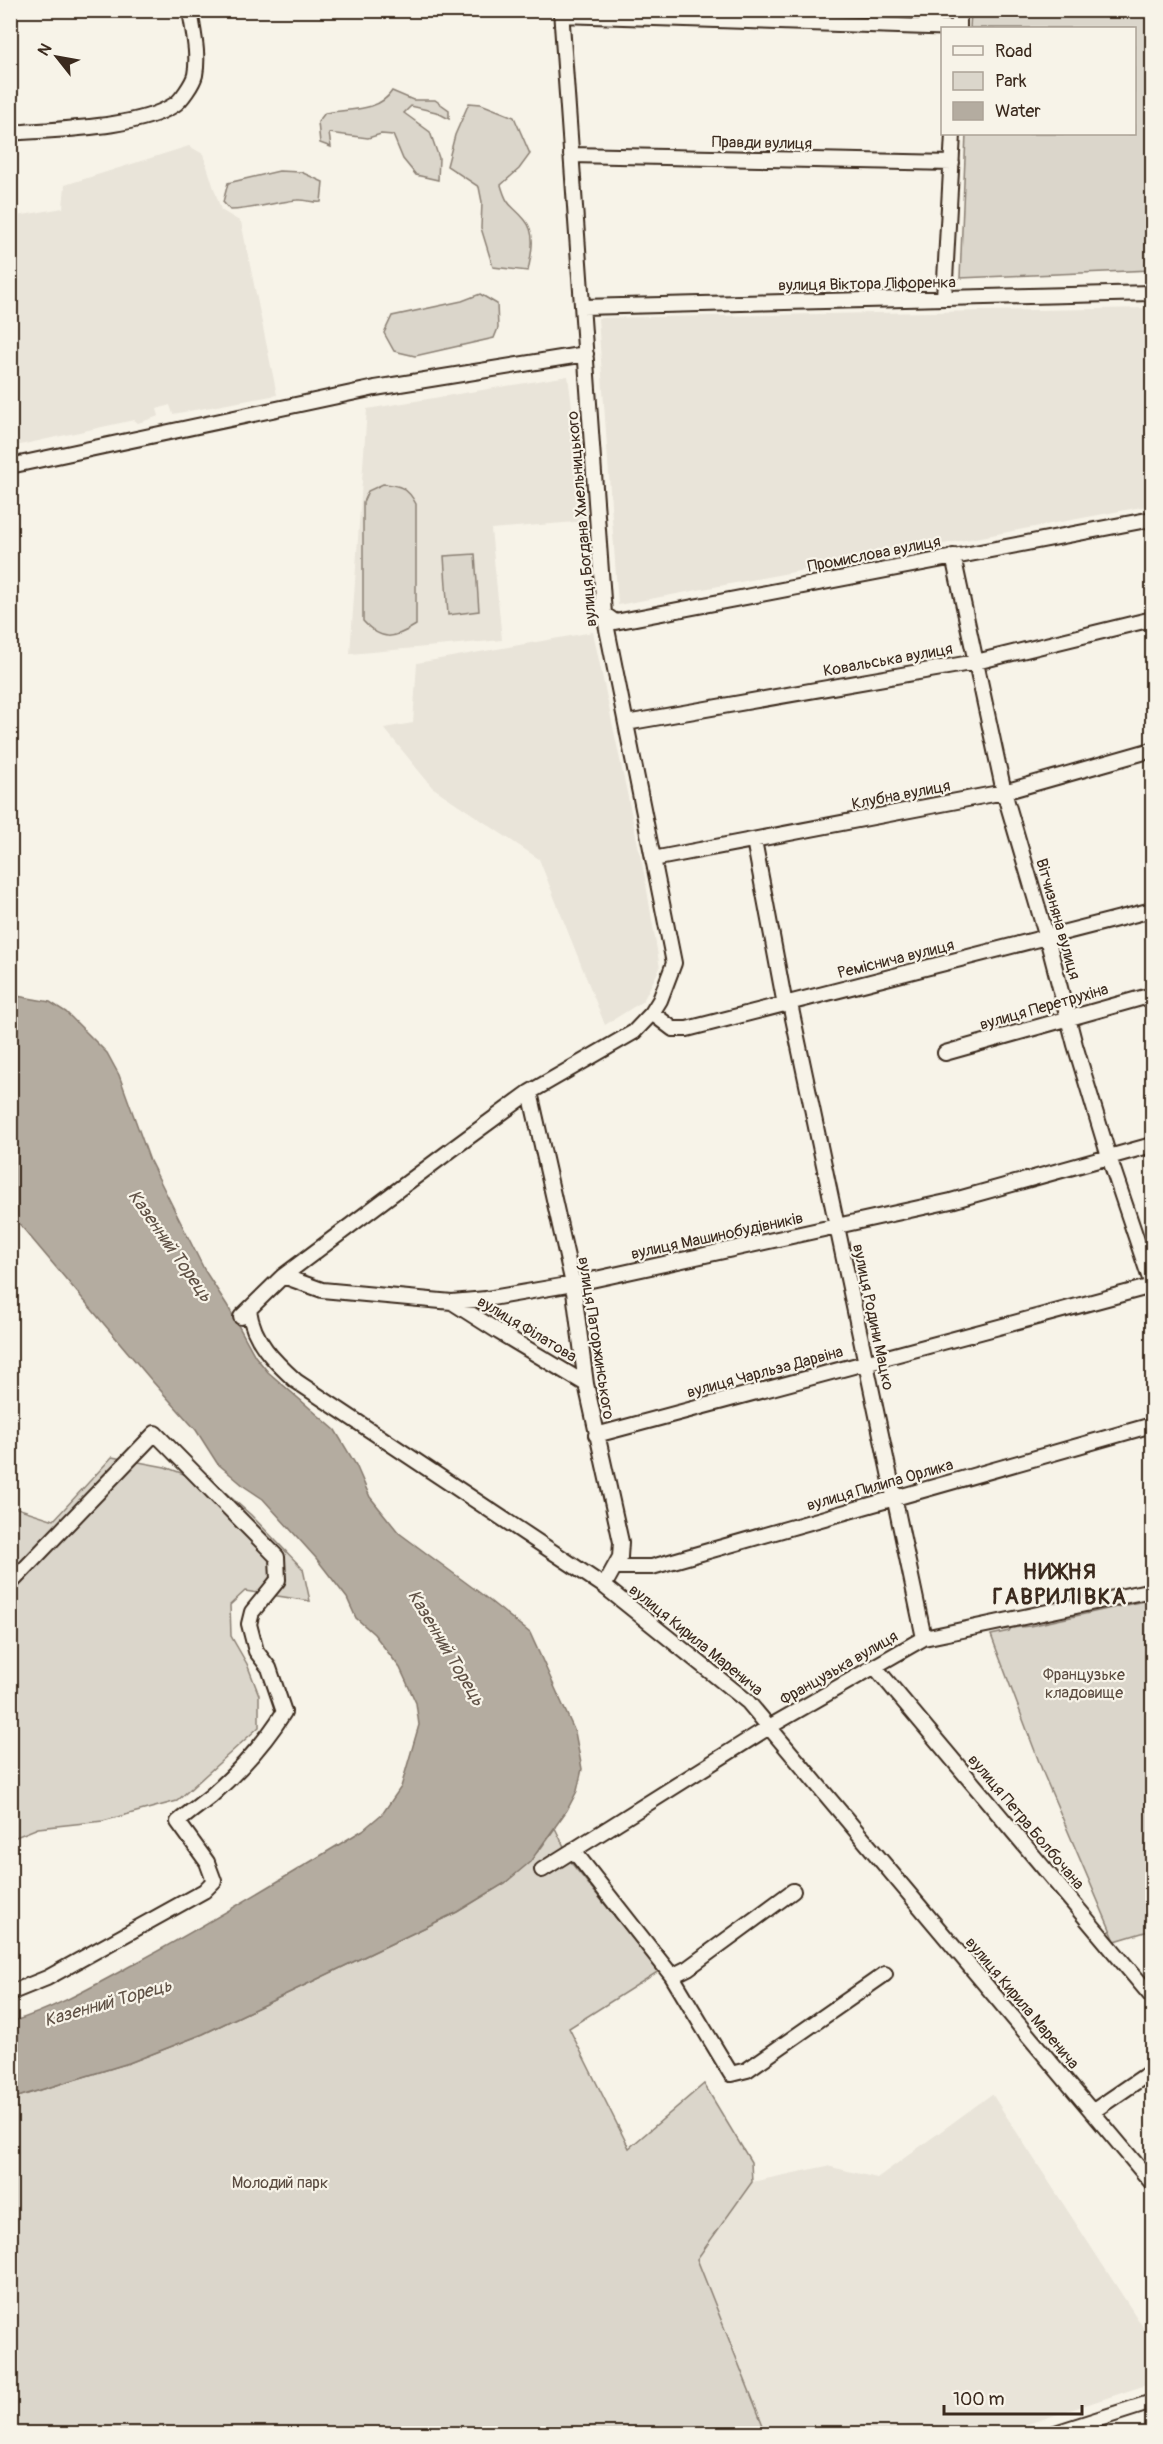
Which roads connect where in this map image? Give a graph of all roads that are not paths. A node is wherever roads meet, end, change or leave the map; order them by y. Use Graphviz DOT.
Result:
graph roads {
  1 [pos="190,10"];
  2 [pos="959,10"];
  3 [pos="561,13"];
  4 [pos="941,27"];
  5 [pos="959,27"];
  6 [pos="10,133"];
  7 [pos="953,135"];
  8 [pos="571,155"];
  9 [pos="952,163"];
  10 [pos="1152,293"];
  11 [pos="944,298"];
  12 [pos="582,307"];
  13 [pos="586,354"];
  14 [pos="10,466"];
  15 [pos="1152,519"];
  16 [pos="953,556"];
  17 [pos="604,614"];
  18 [pos="1152,619"];
  19 [pos="976,662"];
  20 [pos="626,723"];
  21 [pos="1152,750"];
  22 [pos="1004,792"];
  23 [pos="754,840"];
  24 [pos="653,859"];
  25 [pos="1152,910"];
  26 [pos="1047,938"];
  27 [pos="1152,995"];
  28 [pos="787,1004"];
  29 [pos="652,1013"];
  30 [pos="1068,1017"];
  31 [pos="945,1053"];
  32 [pos="530,1092"];
  33 [pos="1152,1145"];
  34 [pos="1109,1157"];
  35 [pos="837,1227"];
  36 [pos="283,1276"];
  37 [pos="573,1284"];
  38 [pos="1152,1285"];
  39 [pos="452,1302"];
  40 [pos="245,1314"];
  41 [pos="866,1362"];
  42 [pos="586,1383"];
  43 [pos="1152,1425"];
  44 [pos="596,1435"];
  45 [pos="895,1498"];
  46 [pos="615,1567"];
  47 [pos="10,1584"];
  48 [pos="604,1586"];
  49 [pos="1152,1590"];
  50 [pos="924,1638"];
  51 [pos="875,1667"];
  52 [pos="769,1727"];
  53 [pos="573,1850"];
  54 [pos="542,1870"];
  55 [pos="793,1891"];
  56 [pos="885,1974"];
  57 [pos="672,1976"];
  58 [pos="10,1993"];
  59 [pos="1152,1997"];
  60 [pos="1152,2071"];
  61 [pos="1092,2112"];
  62 [pos="1152,2183"];
  63 [pos="1152,2402"];
  64 [pos="1052,2433"];
  1 -- 6 [label="street"];
  2 -- 5 [label="street"];
  3 -- 4 [label="street"];
  3 -- 8 [label="street, вулиця Богдана Хмельницького"];
  7 -- 9 [label="street"];
  8 -- 9 [label="street, Правди вулиця"];
  8 -- 12 [label="street, вулиця Богдана Хмельницького"];
  9 -- 11 [label="street"];
  10 -- 11 [label="street, вулиця Віктора Ліфоренка"];
  11 -- 12 [label="street, вулиця Віктора Ліфоренка"];
  12 -- 13 [label="street, вулиця Богдана Хмельницького"];
  13 -- 14 [label="street"];
  13 -- 17 [label="street, вулиця Богдана Хмельницького"];
  15 -- 16 [label="street, Промислова вулиця"];
  16 -- 17 [label="street, Промислова вулиця"];
  16 -- 19 [label="street, Вітчизняна вулиця"];
  17 -- 20 [label="street, вулиця Богдана Хмельницького"];
  18 -- 19 [label="street, Ковальська вулиця"];
  19 -- 20 [label="street, Ковальська вулиця"];
  19 -- 22 [label="street, Вітчизняна вулиця"];
  20 -- 24 [label="street, вулиця Богдана Хмельницького"];
  21 -- 22 [label="street, Клубна вулиця"];
  22 -- 23 [label="street, Клубна вулиця"];
  22 -- 26 [label="street, Вітчизняна вулиця"];
  23 -- 24 [label="street, Клубна вулиця"];
  23 -- 28 [label="street, вулиця Родини Мацко"];
  24 -- 29 [label="street, вулиця Богдана Хмельницького"];
  25 -- 26 [label="street, Реміснича вулиця"];
  26 -- 28 [label="street, Реміснича вулиця"];
  26 -- 30 [label="street, Вітчизняна вулиця"];
  27 -- 30 [label="street, вулиця Перетрухіна"];
  28 -- 29 [label="street, Реміснича вулиця"];
  28 -- 35 [label="street, вулиця Родини Мацко"];
  29 -- 32 [label="street, вулиця Богдана Хмельницького"];
  30 -- 31 [label="street, вулиця Перетрухіна"];
  30 -- 34 [label="street, Вітчизняна вулиця"];
  32 -- 36 [label="street, вулиця Богдана Хмельницького"];
  32 -- 37 [label="street, вулиця Паторжинського"];
  33 -- 34 [label="street, вулиця Машинобудівників"];
  34 -- 35 [label="street, вулиця Машинобудівників"];
  34 -- 38 [label="street, Вітчизняна вулиця"];
  35 -- 37 [label="street, вулиця Машинобудівників"];
  35 -- 41 [label="street, вулиця Родини Мацко"];
  36 -- 39 [label="street, вулиця Машинобудівників"];
  36 -- 40 [label="street, вулиця Богдана Хмельницького"];
  37 -- 39 [label="street, вулиця Машинобудівників"];
  37 -- 42 [label="street, вулиця Паторжинського"];
  38 -- 41 [label="street, вулиця Чарльза Дарвіна"];
  39 -- 42 [label="street, вулиця Філатова"];
  40 -- 48 [label="street, вулиця Кирила Маренича"];
  41 -- 44 [label="street, вулиця Чарльза Дарвіна"];
  41 -- 45 [label="street, вулиця Родини Мацко"];
  42 -- 44 [label="street, вулиця Паторжинського"];
  43 -- 45 [label="street, вулиця Пилипа Орлика"];
  44 -- 46 [label="street, вулиця Паторжинського"];
  45 -- 46 [label="street, вулиця Пилипа Орлика"];
  45 -- 50 [label="street, вулиця Родини Мацко"];
  46 -- 48 [label="street, вулиця Паторжинського"];
  47 -- 58 [label="street"];
  48 -- 52 [label="street, вулиця Кирила Маренича"];
  49 -- 50 [label="street, Французька вулиця"];
  50 -- 51 [label="street, Французька вулиця"];
  51 -- 52 [label="street, Французька вулиця"];
  51 -- 59 [label="street, вулиця Петра Болбочана"];
  52 -- 53 [label="street, Французька вулиця"];
  52 -- 61 [label="street, вулиця Кирила Маренича"];
  53 -- 54 [label="street, Французька вулиця"];
  53 -- 57 [label="street"];
  55 -- 57 [label="street"];
  56 -- 57 [label="street"];
  60 -- 61 [label="street"];
  61 -- 62 [label="street, вулиця Кирила Маренича"];
  63 -- 64 [label="street"];
}
